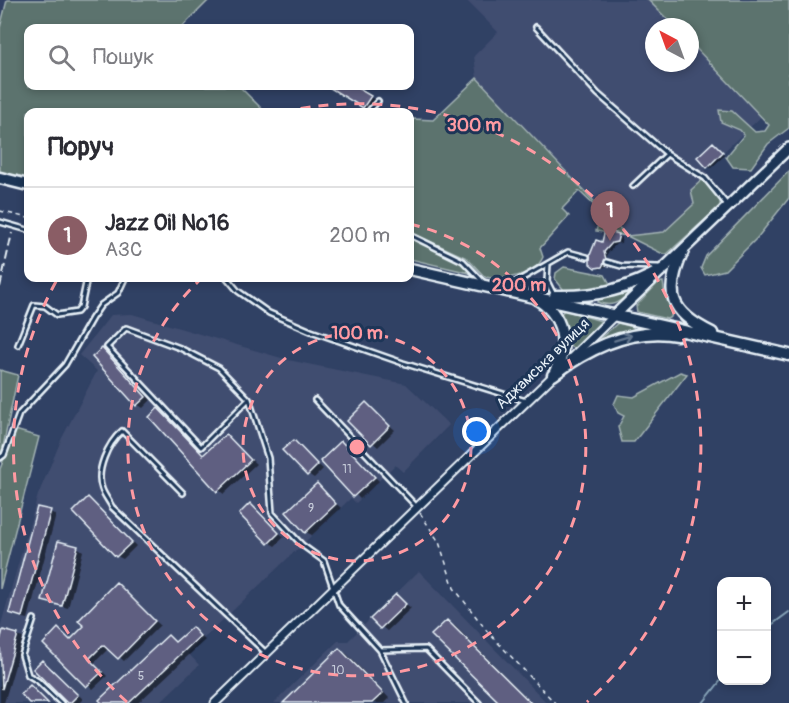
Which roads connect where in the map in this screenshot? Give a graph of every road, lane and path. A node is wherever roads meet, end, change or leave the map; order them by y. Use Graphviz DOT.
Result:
graph roads {
  1 [pos="536,27"];
  2 [pos="378,101"];
  3 [pos="372,108"];
  4 [pos="789,148"];
  5 [pos="667,154"];
  6 [pos="0,178"];
  7 [pos="24,184"];
  8 [pos="633,186"];
  9 [pos="729,207"];
  10 [pos="0,212"];
  11 [pos="24,217"];
  12 [pos="0,222"];
  13 [pos="24,229"];
  14 [pos="414,237"];
  15 [pos="683,251"];
  16 [pos="587,257"];
  17 [pos="607,262"];
  18 [pos="548,264"];
  19 [pos="665,268"];
  20 [pos="414,270"];
  21 [pos="86,282"];
  22 [pos="123,282"];
  23 [pos="230,282"];
  24 [pos="486,286"];
  25 [pos="503,290"];
  26 [pos="531,296"];
  27 [pos="555,296"];
  28 [pos="616,314"];
  29 [pos="731,342"];
  30 [pos="18,345"];
  31 [pos="789,355"];
  32 [pos="553,375"];
  33 [pos="249,399"];
  34 [pos="315,400"];
  35 [pos="526,401"];
  36 [pos="0,458"];
  37 [pos="183,494"];
  38 [pos="416,506"];
  39 [pos="332,588"];
  40 [pos="34,619"];
  41 [pos="380,650"];
  42 [pos="266,653"];
  43 [pos="61,703"];
  44 [pos="216,703"];
  45 [pos="406,703"];
  46 [pos="479,703"];
  47 [pos="555,703"];
  1 -- 5 [label="lane"];
  2 -- 3 [label="lane"];
  4 -- 9 [label="main road, Аджамська вулиця"];
  5 -- 8 [label="lane"];
  5 -- 9 [label="lane"];
  6 -- 7 [label="main road"];
  9 -- 15 [label="main road, Аджамська вулиця"];
  10 -- 11 [label="path"];
  12 -- 13 [label="lane"];
  14 -- 24 [label="lane"];
  15 -- 19 [label="main road, Аджамська вулиця"];
  15 -- 29 [label="main road"];
  16 -- 18 [label="lane"];
  17 -- 19 [label="lane"];
  18 -- 25 [label="lane"];
  18 -- 27 [label="lane"];
  19 -- 27 [label="main road"];
  19 -- 28 [label="main road, Аджамська вулиця"];
  20 -- 24 [label="main road"];
  21 -- 30 [label="lane"];
  22 -- 36 [label="lane"];
  23 -- 35 [label="lane"];
  24 -- 25 [label="main road"];
  25 -- 26 [label="main road"];
  26 -- 27 [label="main road"];
  26 -- 28 [label="main road"];
  26 -- 32 [label="main road"];
  28 -- 29 [label="main road"];
  28 -- 32 [label="street, Аджамська вулиця"];
  29 -- 31 [label="main road"];
  32 -- 29 [label="main road, one-way"];
  32 -- 35 [label="street, Аджамська вулиця"];
  33 -- 33 [label="lane"];
  33 -- 39 [label="lane"];
  34 -- 38 [label="lane"];
  35 -- 38 [label="street, Аджамська вулиця"];
  37 -- 42 [label="lane"];
  38 -- 39 [label="street, Аджамська вулиця"];
  38 -- 47 [label="path"];
  39 -- 41 [label="lane"];
  39 -- 42 [label="street, Аджамська вулиця"];
  40 -- 43 [label="lane"];
  41 -- 45 [label="lane"];
  41 -- 46 [label="lane"];
  42 -- 44 [label="street, Аджамська вулиця"];
}
